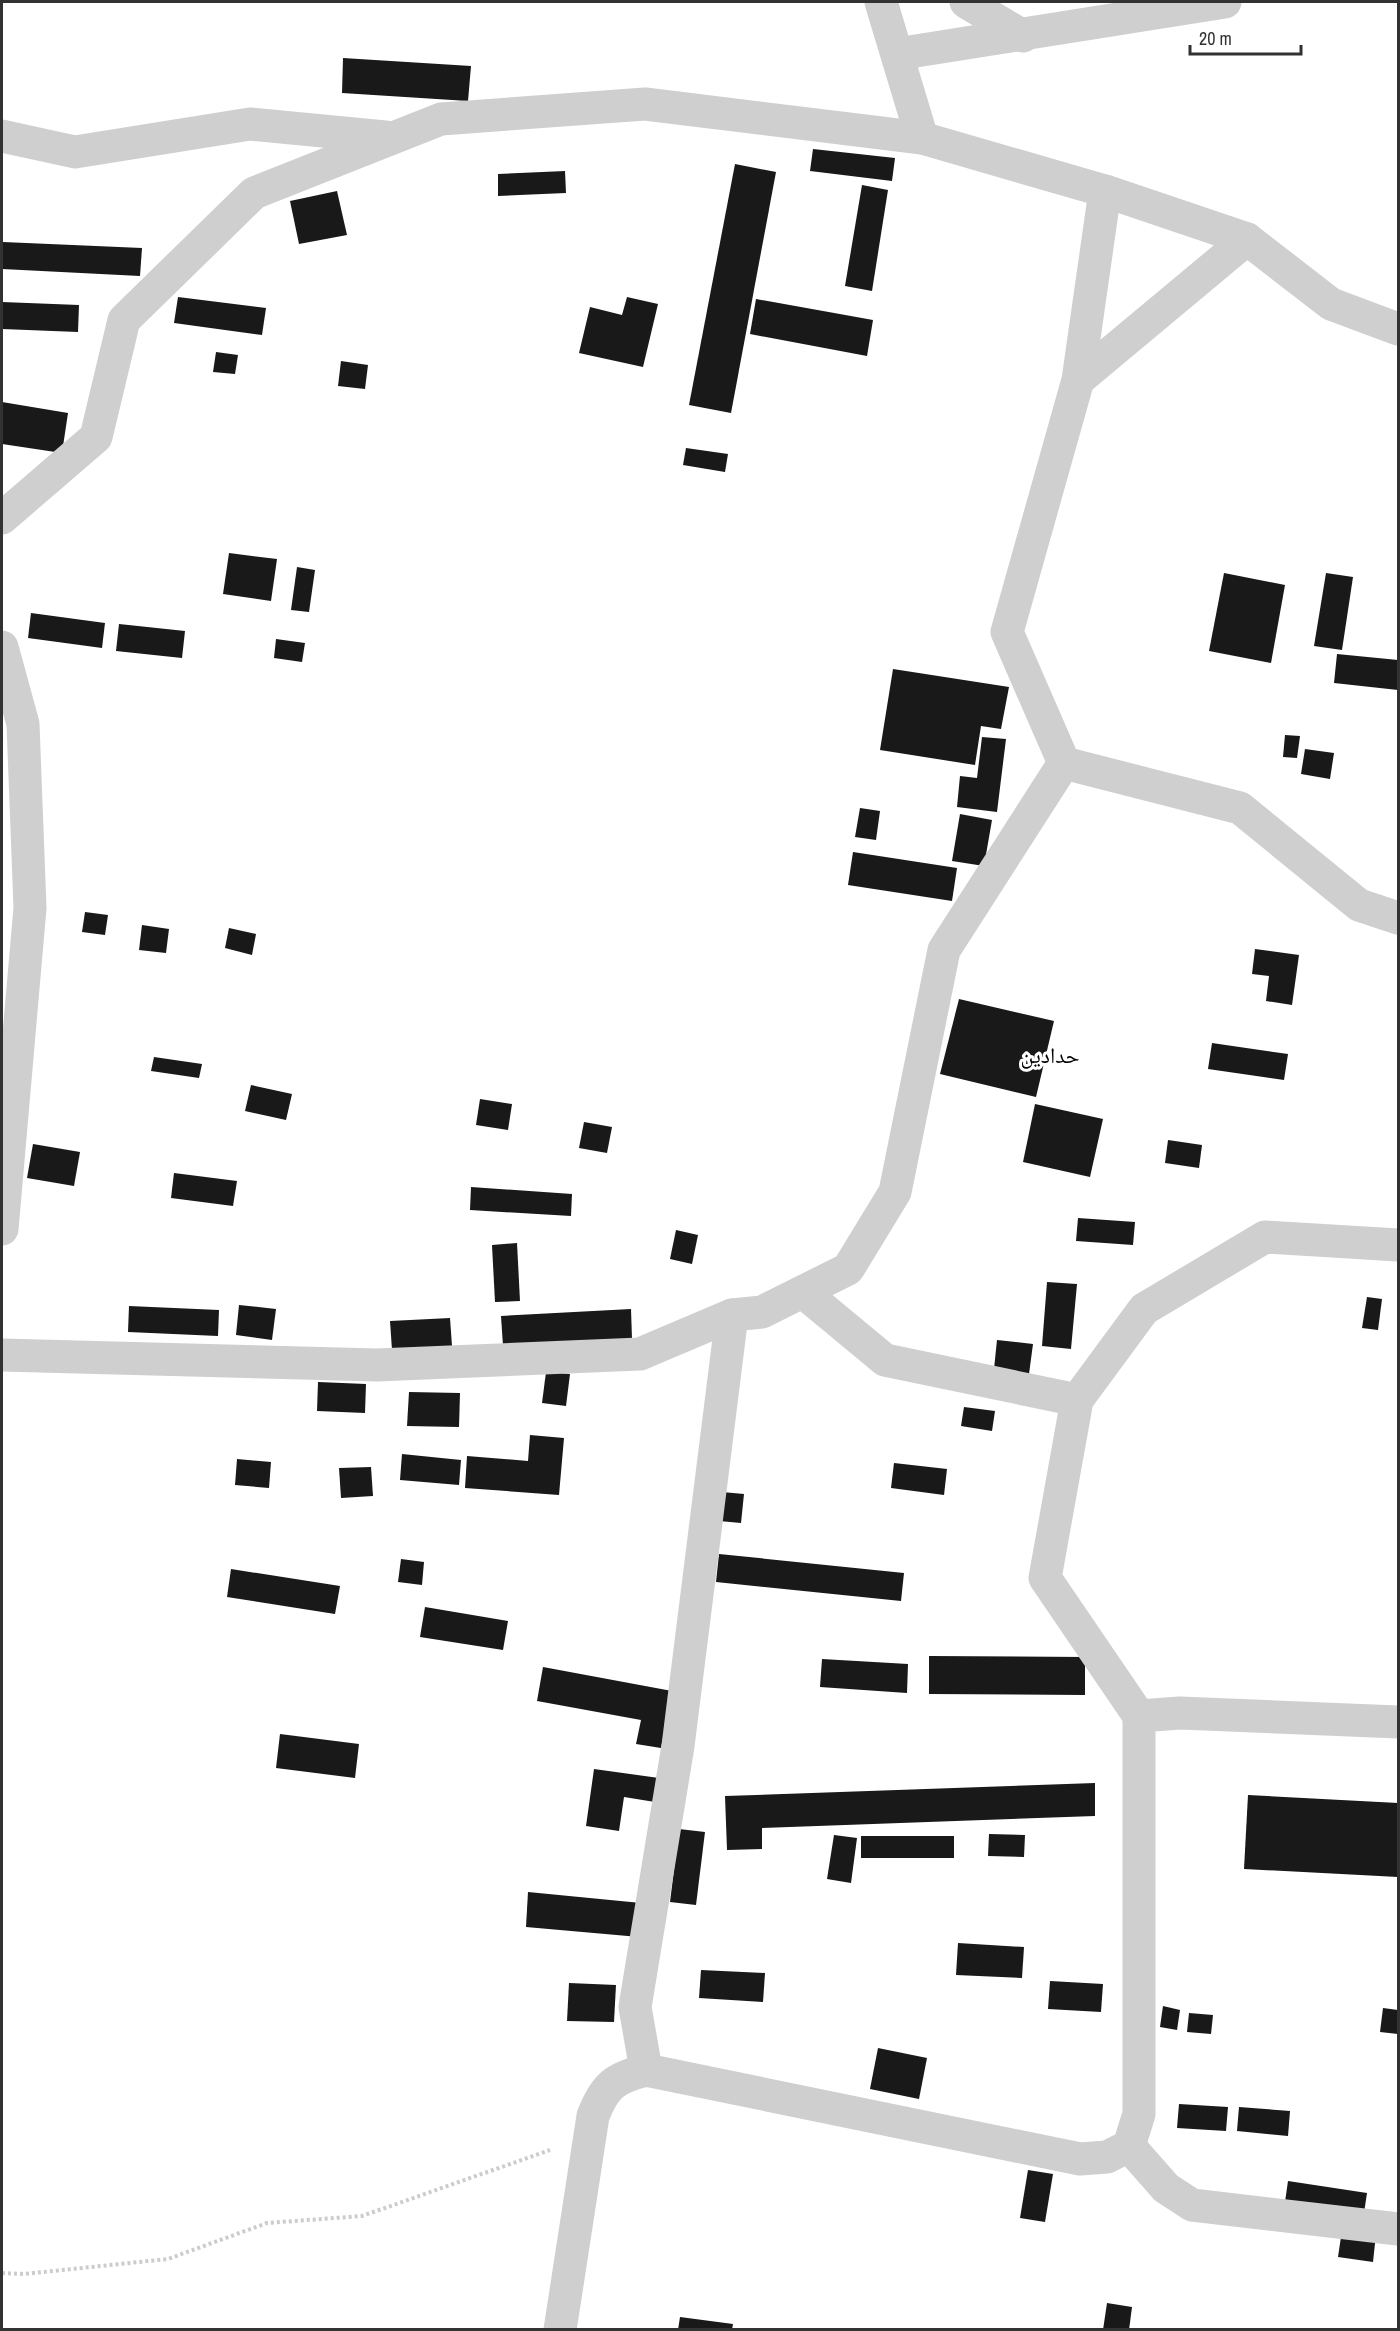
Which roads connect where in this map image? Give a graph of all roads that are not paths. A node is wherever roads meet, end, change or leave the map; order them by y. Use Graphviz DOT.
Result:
graph roads {
  1 [pos="881,2"];
  2 [pos="966,2"];
  3 [pos="1225,2"];
  4 [pos="1023,36"];
  5 [pos="897,54"];
  6 [pos="2,136"];
  7 [pos="393,138"];
  8 [pos="922,138"];
  9 [pos="1105,191"];
  10 [pos="1247,239"];
  11 [pos="1398,329"];
  12 [pos="1078,380"];
  13 [pos="2,518"];
  14 [pos="2,647"];
  15 [pos="1064,763"];
  16 [pos="1398,918"];
  17 [pos="2,1229"];
  18 [pos="1398,1245"];
  19 [pos="804,1292"];
  20 [pos="732,1315"];
  21 [pos="2,1354"];
  22 [pos="1077,1400"];
  23 [pos="1138,1716"];
  24 [pos="1398,1722"];
  25 [pos="646,2070"];
  26 [pos="1128,2146"];
  27 [pos="1398,2229"];
  28 [pos="560,2330"];
  1 -- 5 [label="street"];
  2 -- 4 [label="street"];
  3 -- 4 [label="street"];
  4 -- 5 [label="street"];
  5 -- 8 [label="street"];
  6 -- 7 [label="street"];
  7 -- 8 [label="street"];
  7 -- 13 [label="street"];
  8 -- 9 [label="street"];
  9 -- 10 [label="street"];
  9 -- 12 [label="street"];
  10 -- 11 [label="street"];
  10 -- 12 [label="street"];
  12 -- 15 [label="street"];
  14 -- 17 [label="street"];
  15 -- 16 [label="street"];
  15 -- 19 [label="street"];
  18 -- 22 [label="street"];
  19 -- 20 [label="street"];
  19 -- 22 [label="street"];
  20 -- 21 [label="street"];
  20 -- 25 [label="street"];
  22 -- 23 [label="street"];
  23 -- 24 [label="street"];
  23 -- 26 [label="street"];
  25 -- 26 [label="street"];
  25 -- 28 [label="street"];
  26 -- 27 [label="street"];
}
